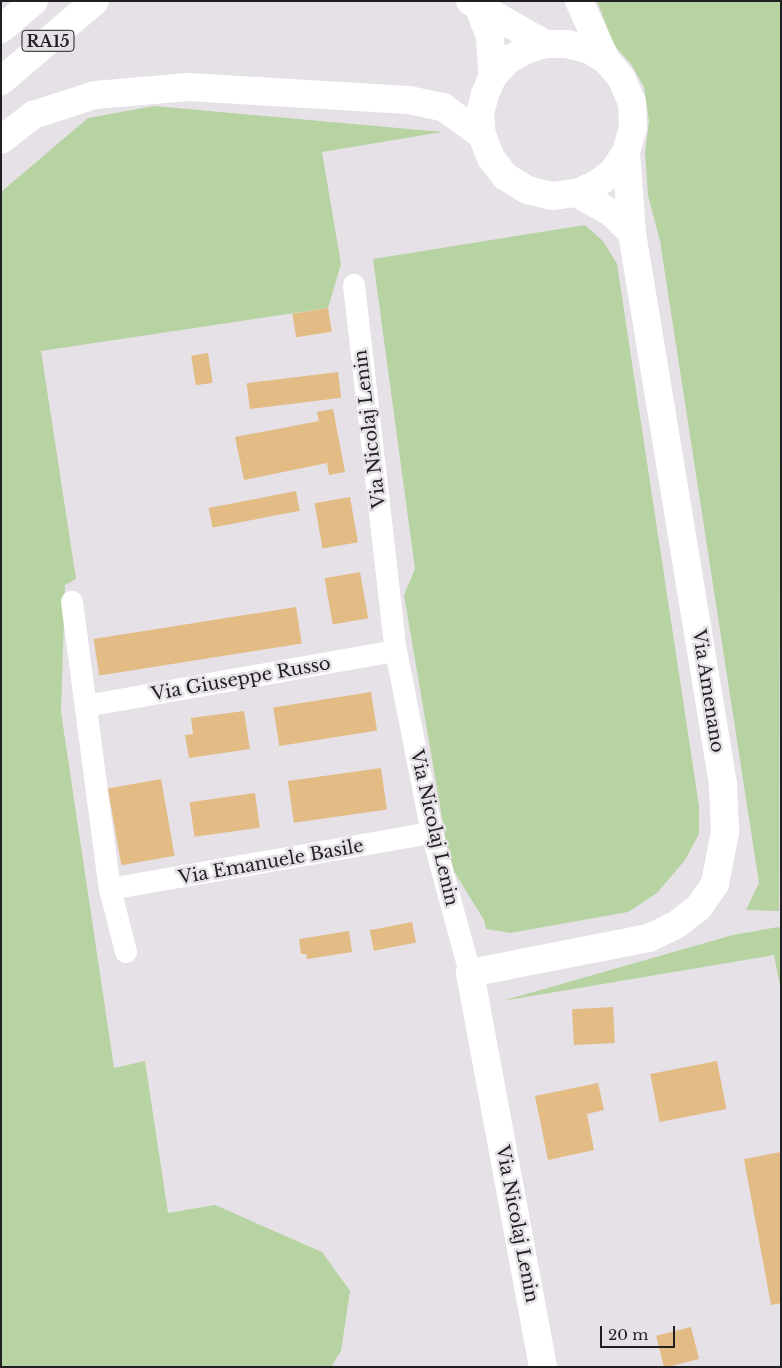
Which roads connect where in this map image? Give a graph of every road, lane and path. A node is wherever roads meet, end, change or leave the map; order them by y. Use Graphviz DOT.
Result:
graph roads {
  1 [pos="34,1"];
  2 [pos="95,1"];
  3 [pos="579,1"];
  4 [pos="474,4"];
  5 [pos="1,29"];
  6 [pos="545,44"];
  7 [pos="606,60"];
  8 [pos="494,76"];
  9 [pos="1,81"];
  10 [pos="482,134"];
  11 [pos="1,140"];
  12 [pos="626,152"];
  13 [pos="577,193"];
  14 [pos="632,233"];
  15 [pos="354,285"];
  16 [pos="72,602"];
  17 [pos="396,651"];
  18 [pos="86,706"];
  19 [pos="432,833"];
  20 [pos="110,889"];
  21 [pos="126,952"];
  22 [pos="470,973"];
  23 [pos="543,1367"];
  1 -- 5 [label="main road, RA15"];
  2 -- 9 [label="main road, RA15"];
  3 -- 7 [label="main road"];
  4 -- 6 [label="main road"];
  4 -- 8 [label="main road"];
  6 -- 7 [label="main road"];
  6 -- 8 [label="main road"];
  7 -- 12 [label="main road"];
  8 -- 10 [label="main road"];
  10 -- 11 [label="main road"];
  10 -- 13 [label="main road"];
  12 -- 13 [label="main road"];
  12 -- 14 [label="main road, Via Amenano"];
  13 -- 14 [label="main road"];
  14 -- 22 [label="main road, Via Amenano"];
  15 -- 17 [label="street, Via Nicolaj Lenin"];
  16 -- 18 [label="street"];
  17 -- 18 [label="street, Via Giuseppe Russo"];
  17 -- 19 [label="street, Via Nicolaj Lenin"];
  18 -- 20 [label="street"];
  19 -- 20 [label="street, Via Emanuele Basile"];
  19 -- 22 [label="street, Via Nicolaj Lenin"];
  20 -- 21 [label="street"];
  22 -- 23 [label="main road, Via Nicolaj Lenin"];
}
